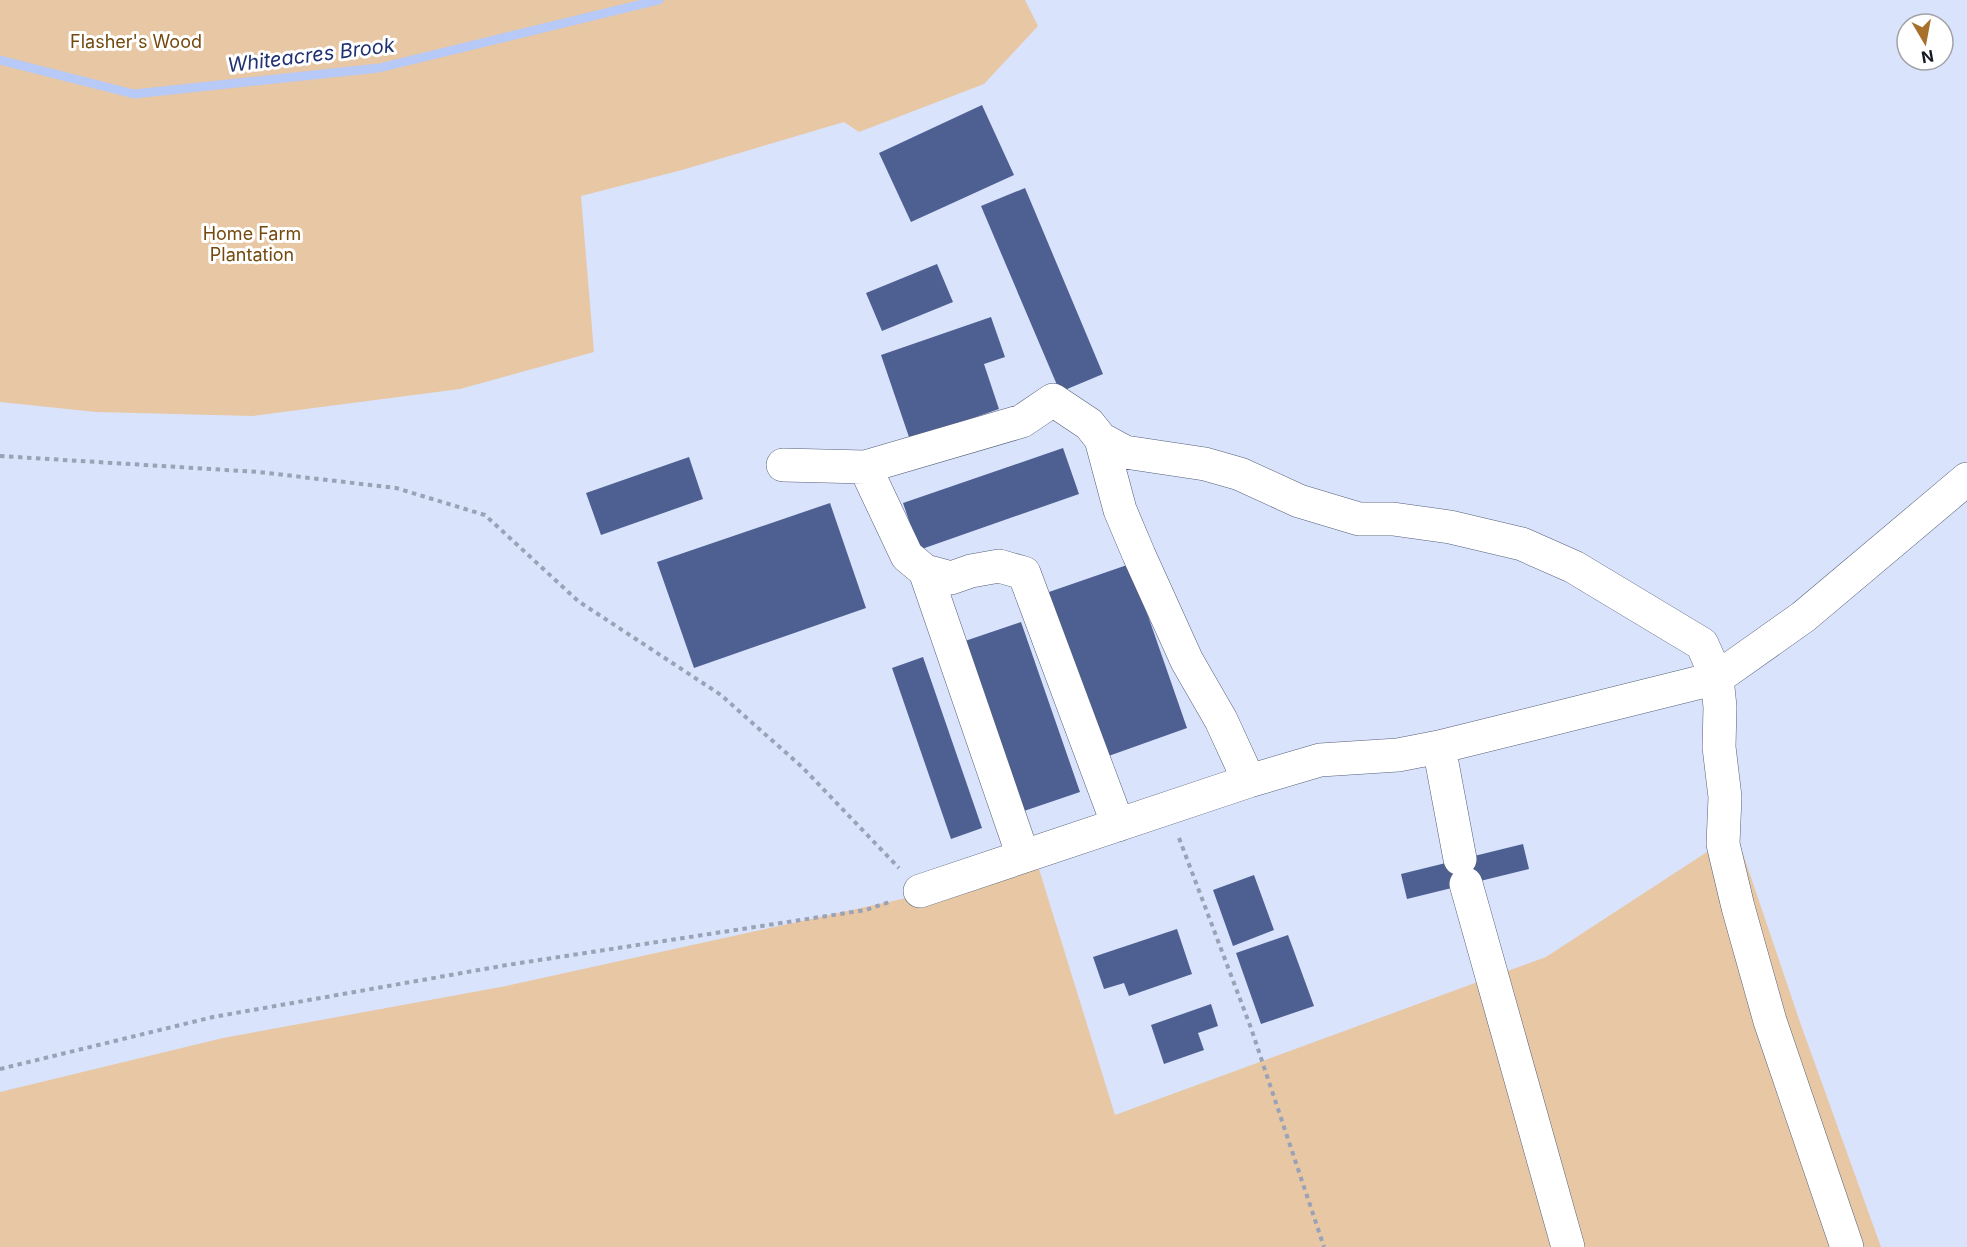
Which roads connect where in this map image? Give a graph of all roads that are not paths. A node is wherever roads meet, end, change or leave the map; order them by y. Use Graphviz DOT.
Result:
graph roads {
  1 [pos="1101,439"];
  2 [pos="783,465"];
  3 [pos="865,467"];
  4 [pos="1967,479"];
  5 [pos="925,572"];
  6 [pos="1717,678"];
  7 [pos="1439,747"];
  8 [pos="1248,781"];
  9 [pos="1118,825"];
  10 [pos="1023,856"];
  11 [pos="920,891"];
  12 [pos="1568,1247"];
  13 [pos="1847,1247"];
  1 -- 3 [label="lane"];
  1 -- 6 [label="lane"];
  1 -- 8 [label="lane"];
  2 -- 3 [label="lane"];
  3 -- 5 [label="lane"];
  4 -- 6 [label="lane"];
  5 -- 9 [label="lane"];
  5 -- 10 [label="lane"];
  6 -- 7 [label="lane"];
  6 -- 13 [label="lane"];
  7 -- 8 [label="lane"];
  7 -- 12 [label="lane"];
  8 -- 9 [label="lane"];
  9 -- 10 [label="lane"];
  10 -- 11 [label="lane"];
}
